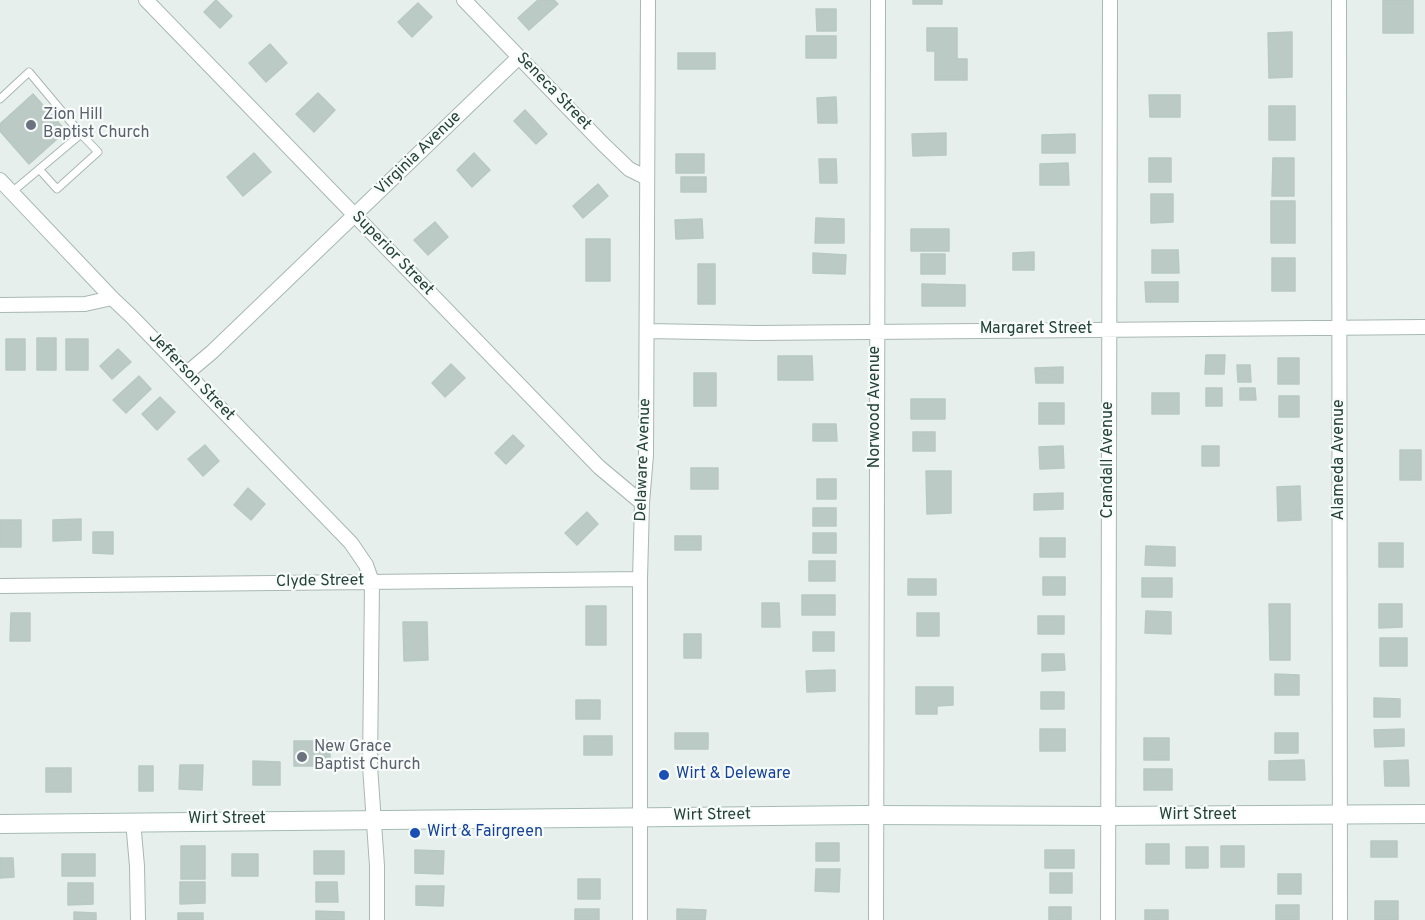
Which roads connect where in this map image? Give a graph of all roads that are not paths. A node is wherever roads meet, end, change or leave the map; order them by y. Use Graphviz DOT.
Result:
graph roads {
  1 [pos="146,0"];
  2 [pos="464,0"];
  3 [pos="648,0"];
  4 [pos="878,0"];
  5 [pos="1110,0"];
  6 [pos="1339,0"];
  7 [pos="518,58"];
  8 [pos="0,99"];
  9 [pos="81,134"];
  10 [pos="39,169"];
  11 [pos="647,178"];
  12 [pos="0,180"];
  13 [pos="12,192"];
  14 [pos="355,215"];
  15 [pos="112,298"];
  16 [pos="0,305"];
  17 [pos="1425,327"];
  18 [pos="1340,328"];
  19 [pos="1109,330"];
  20 [pos="647,331"];
  21 [pos="876,331"];
  22 [pos="188,373"];
  23 [pos="642,503"];
  24 [pos="640,579"];
  25 [pos="372,582"];
  26 [pos="0,586"];
  27 [pos="1339,814"];
  28 [pos="1425,814"];
  29 [pos="875,815"];
  30 [pos="1107,816"];
  31 [pos="639,817"];
  32 [pos="374,819"];
  33 [pos="133,821"];
  34 [pos="0,824"];
  35 [pos="138,920"];
  36 [pos="377,920"];
  37 [pos="640,920"];
  38 [pos="876,920"];
  39 [pos="1108,920"];
  40 [pos="1340,920"];
  1 -- 14 [label="street, Superior Street"];
  2 -- 7 [label="street, Seneca Street"];
  3 -- 11 [label="street, Delaware Avenue"];
  4 -- 21 [label="street, Norwood Avenue"];
  5 -- 19 [label="street, Crandall Avenue"];
  6 -- 18 [label="street, Alameda Avenue"];
  7 -- 11 [label="street, Seneca Street"];
  7 -- 14 [label="street, Virginia Avenue"];
  8 -- 9 [label="lane"];
  9 -- 10 [label="lane"];
  9 -- 10 [label="lane"];
  10 -- 13 [label="lane"];
  11 -- 20 [label="street, Delaware Avenue"];
  12 -- 13 [label="street, Jefferson Street"];
  13 -- 15 [label="street, Jefferson Street"];
  14 -- 22 [label="street, Virginia Avenue"];
  14 -- 23 [label="street, Superior Street"];
  15 -- 16 [label="street"];
  15 -- 22 [label="street, Jefferson Street"];
  17 -- 18 [label="street, Margaret Street"];
  18 -- 19 [label="street, Margaret Street"];
  18 -- 27 [label="street, Alameda Avenue"];
  19 -- 21 [label="street, Margaret Street"];
  19 -- 30 [label="street, Crandall Avenue"];
  20 -- 21 [label="street, Margaret Street"];
  20 -- 23 [label="street, Delaware Avenue"];
  21 -- 29 [label="street, Norwood Avenue"];
  22 -- 25 [label="street, Jefferson Street"];
  23 -- 24 [label="street, Delaware Avenue"];
  24 -- 25 [label="street, Clyde Street"];
  24 -- 31 [label="street, Delaware Avenue"];
  25 -- 26 [label="street, Clyde Street"];
  25 -- 32 [label="street"];
  27 -- 28 [label="main road, Wirt Street"];
  27 -- 30 [label="main road, Wirt Street"];
  27 -- 40 [label="street, Alameda Avenue"];
  29 -- 30 [label="main road, Wirt Street"];
  29 -- 31 [label="main road, Wirt Street"];
  29 -- 38 [label="street, Norwood Avenue"];
  30 -- 39 [label="street, Crandall Avenue"];
  31 -- 32 [label="main road, Wirt Street"];
  31 -- 37 [label="street, Delaware Avenue"];
  32 -- 33 [label="main road, Wirt Street"];
  32 -- 36 [label="street"];
  33 -- 34 [label="main road, Wirt Street"];
  33 -- 35 [label="street"];
}
